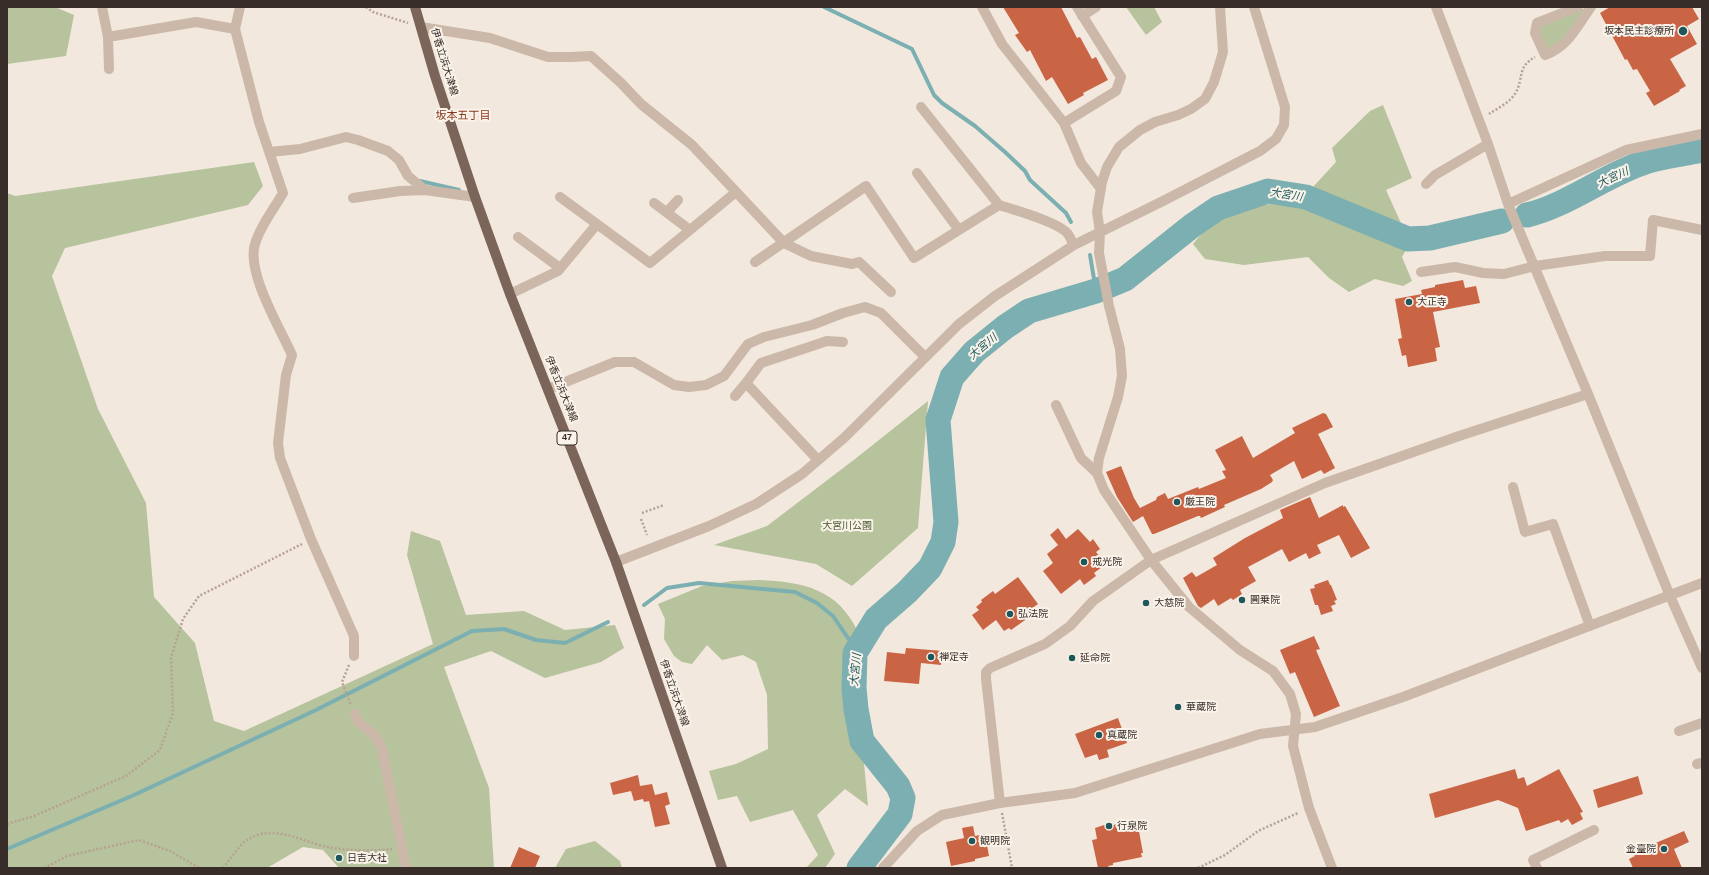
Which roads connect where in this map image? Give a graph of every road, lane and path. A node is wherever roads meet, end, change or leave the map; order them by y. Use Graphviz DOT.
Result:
graph roads {
  1 [pos="102,7"];
  2 [pos="240,7"];
  3 [pos="366,7"];
  4 [pos="415,7"];
  5 [pos="982,7"];
  6 [pos="1077,7"];
  7 [pos="1096,7"];
  8 [pos="1220,7"];
  9 [pos="1254,7"];
  10 [pos="1436,7"];
  11 [pos="1578,7"];
  12 [pos="1588,7"];
  13 [pos="1082,16"];
  14 [pos="421,27"];
  15 [pos="235,29"];
  16 [pos="108,37"];
  17 [pos="1544,52"];
  18 [pos="109,69"];
  19 [pos="921,107"];
  20 [pos="1478,120"];
  21 [pos="1064,123"];
  22 [pos="1702,134"];
  23 [pos="1488,144"];
  24 [pos="270,152"];
  25 [pos="917,173"];
  26 [pos="1426,184"];
  27 [pos="1101,189"];
  28 [pos="425,190"];
  29 [pos="736,192"];
  30 [pos="475,197"];
  31 [pos="560,197"];
  32 [pos="353,198"];
  33 [pos="678,200"];
  34 [pos="654,202"];
  35 [pos="999,204"];
  36 [pos="1508,204"];
  37 [pos="667,212"];
  38 [pos="597,224"];
  39 [pos="690,230"];
  40 [pos="959,230"];
  41 [pos="1702,230"];
  42 [pos="1100,232"];
  43 [pos="518,237"];
  44 [pos="784,243"];
  45 [pos="1074,245"];
  46 [pos="755,262"];
  47 [pos="1534,266"];
  48 [pos="560,268"];
  49 [pos="1421,272"];
  50 [pos="891,292"];
  51 [pos="510,294"];
  52 [pos="843,342"];
  53 [pos="926,357"];
  54 [pos="746,383"];
  55 [pos="548,389"];
  56 [pos="1588,394"];
  57 [pos="735,396"];
  58 [pos="1056,405"];
  59 [pos="818,460"];
  60 [pos="1097,472"];
  61 [pos="1513,487"];
  62 [pos="664,505"];
  63 [pos="642,513"];
  64 [pos="641,519"];
  65 [pos="647,535"];
  66 [pos="311,539"];
  67 [pos="1151,560"];
  68 [pos="616,562"];
  69 [pos="1702,583"];
  70 [pos="1670,596"];
  71 [pos="1590,626"];
  72 [pos="354,656"];
  73 [pos="1702,668"];
  74 [pos="355,714"];
  75 [pos="1702,723"];
  76 [pos="1294,729"];
  77 [pos="1679,731"];
  78 [pos="1000,803"];
  79 [pos="1309,808"];
  80 [pos="7,824"];
  81 [pos="1594,830"];
  82 [pos="401,848"];
  83 [pos="44,868"];
  84 [pos="199,868"];
  85 [pos="223,868"];
  86 [pos="406,868"];
  87 [pos="722,868"];
  88 [pos="884,868"];
  89 [pos="1012,868"];
  90 [pos="1198,868"];
  91 [pos="1332,868"];
  92 [pos="1537,868"];
  1 -- 16 [label="street"];
  2 -- 15 [label="street"];
  3 -- 14 [label="path"];
  4 -- 14 [label="main road, 伊香立浜大津線 / 47"];
  5 -- 21 [label="street"];
  6 -- 13 [label="street"];
  7 -- 13 [label="street"];
  8 -- 27 [label="street"];
  9 -- 42 [label="street"];
  10 -- 20 [label="street"];
  11 -- 17 [label="street"];
  12 -- 17 [label="street"];
  13 -- 21 [label="street"];
  14 -- 29 [label="street"];
  14 -- 30 [label="main road, 伊香立浜大津線 / 47"];
  15 -- 16 [label="street"];
  15 -- 24 [label="street"];
  16 -- 18 [label="street"];
  17 -- 20 [label="path"];
  19 -- 35 [label="street"];
  20 -- 23 [label="street"];
  21 -- 27 [label="street"];
  22 -- 36 [label="street"];
  23 -- 26 [label="street"];
  23 -- 36 [label="street"];
  24 -- 28 [label="street"];
  24 -- 66 [label="street"];
  25 -- 40 [label="street"];
  27 -- 42 [label="street"];
  28 -- 30 [label="street"];
  28 -- 32 [label="street"];
  29 -- 39 [label="street"];
  29 -- 44 [label="street"];
  30 -- 51 [label="main road, 伊香立浜大津線 / 47"];
  31 -- 38 [label="street"];
  33 -- 37 [label="street"];
  34 -- 37 [label="street"];
  35 -- 40 [label="street"];
  35 -- 45 [label="street"];
  36 -- 47 [label="street"];
  37 -- 39 [label="street"];
  38 -- 39 [label="street"];
  38 -- 48 [label="street"];
  40 -- 44 [label="street"];
  41 -- 47 [label="street"];
  42 -- 45 [label="street"];
  42 -- 60 [label="street"];
  43 -- 48 [label="street"];
  44 -- 46 [label="street"];
  44 -- 50 [label="street"];
  45 -- 53 [label="street"];
  47 -- 49 [label="street"];
  47 -- 56 [label="street"];
  48 -- 51 [label="street"];
  51 -- 55 [label="main road, 伊香立浜大津線 / 47"];
  52 -- 54 [label="street"];
  53 -- 55 [label="street"];
  53 -- 59 [label="street"];
  54 -- 57 [label="street"];
  54 -- 59 [label="street"];
  55 -- 68 [label="main road, 伊香立浜大津線 / 47"];
  56 -- 67 [label="street"];
  56 -- 70 [label="street"];
  58 -- 60 [label="street"];
  59 -- 68 [label="street"];
  60 -- 67 [label="street"];
  61 -- 71 [label="street"];
  62 -- 63 [label="path"];
  64 -- 65 [label="path"];
  66 -- 72 [label="street"];
  66 -- 80 [label="path"];
  67 -- 76 [label="street"];
  67 -- 78 [label="street"];
  68 -- 87 [label="main road, 伊香立浜大津線 / 47"];
  69 -- 70 [label="street"];
  70 -- 71 [label="street"];
  70 -- 73 [label="street"];
  71 -- 76 [label="street"];
  72 -- 74 [label="path"];
  74 -- 82 [label="street"];
  75 -- 77 [label="street"];
  76 -- 78 [label="street"];
  76 -- 79 [label="street"];
  78 -- 88 [label="street"];
  78 -- 89 [label="path"];
  79 -- 90 [label="path"];
  79 -- 91 [label="street"];
  81 -- 92 [label="street"];
  82 -- 85 [label="path"];
  82 -- 86 [label="street"];
  83 -- 84 [label="path"];
}
